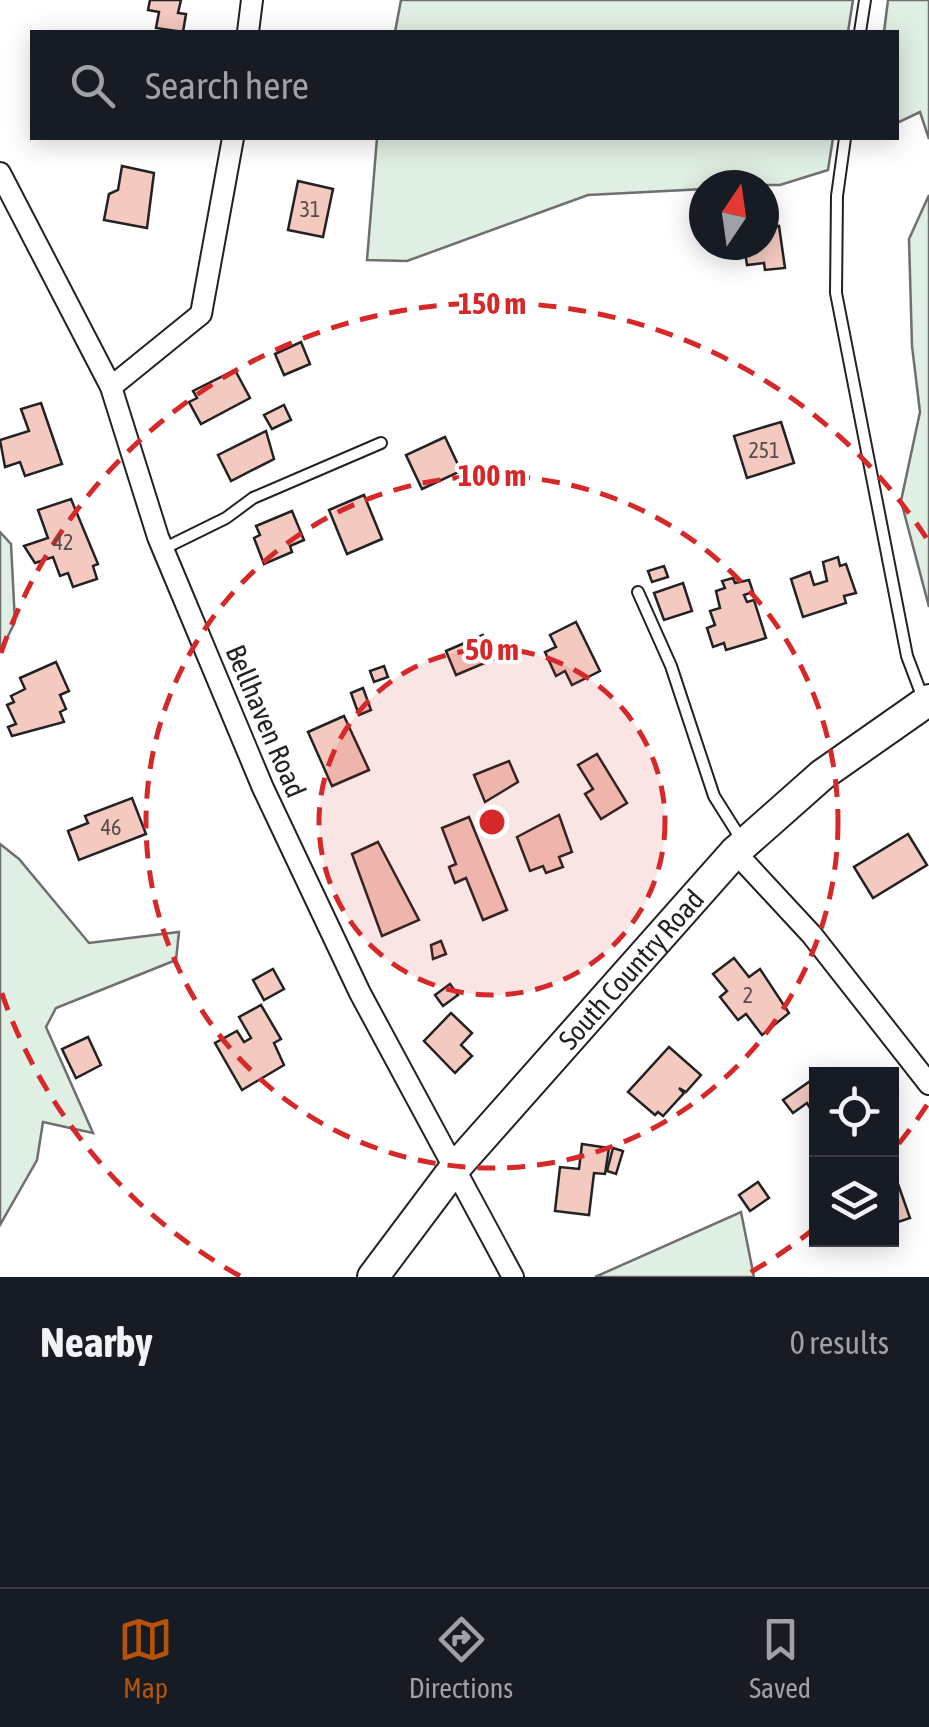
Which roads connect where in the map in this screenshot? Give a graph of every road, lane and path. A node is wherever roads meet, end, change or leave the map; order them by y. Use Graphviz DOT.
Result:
graph roads {
  1 [pos="252,0"];
  2 [pos="865,0"];
  3 [pos="248,30"];
  4 [pos="860,30"];
  5 [pos="233,140"];
  6 [pos="845,140"];
  7 [pos="0,173"];
  8 [pos="111,388"];
  9 [pos="381,443"];
  10 [pos="163,548"];
  11 [pos="638,592"];
  12 [pos="927,702"];
  13 [pos="739,848"];
  14 [pos="929,1084"];
  15 [pos="454,1169"];
  16 [pos="373,1277"];
  17 [pos="513,1277"];
  1 -- 3 [label="street"];
  2 -- 4 [label="lane"];
  5 -- 8 [label="street"];
  6 -- 12 [label="lane"];
  7 -- 8 [label="street, Bellhaven Road"];
  8 -- 10 [label="street, Bellhaven Road"];
  9 -- 10 [label="lane"];
  10 -- 15 [label="street, Bellhaven Road"];
  11 -- 13 [label="lane"];
  12 -- 13 [label="main road, South Country Road"];
  13 -- 14 [label="street"];
  13 -- 15 [label="main road, South Country Road"];
  15 -- 16 [label="main road, South Country Road"];
  15 -- 17 [label="street, Bellhaven Road"];
}
